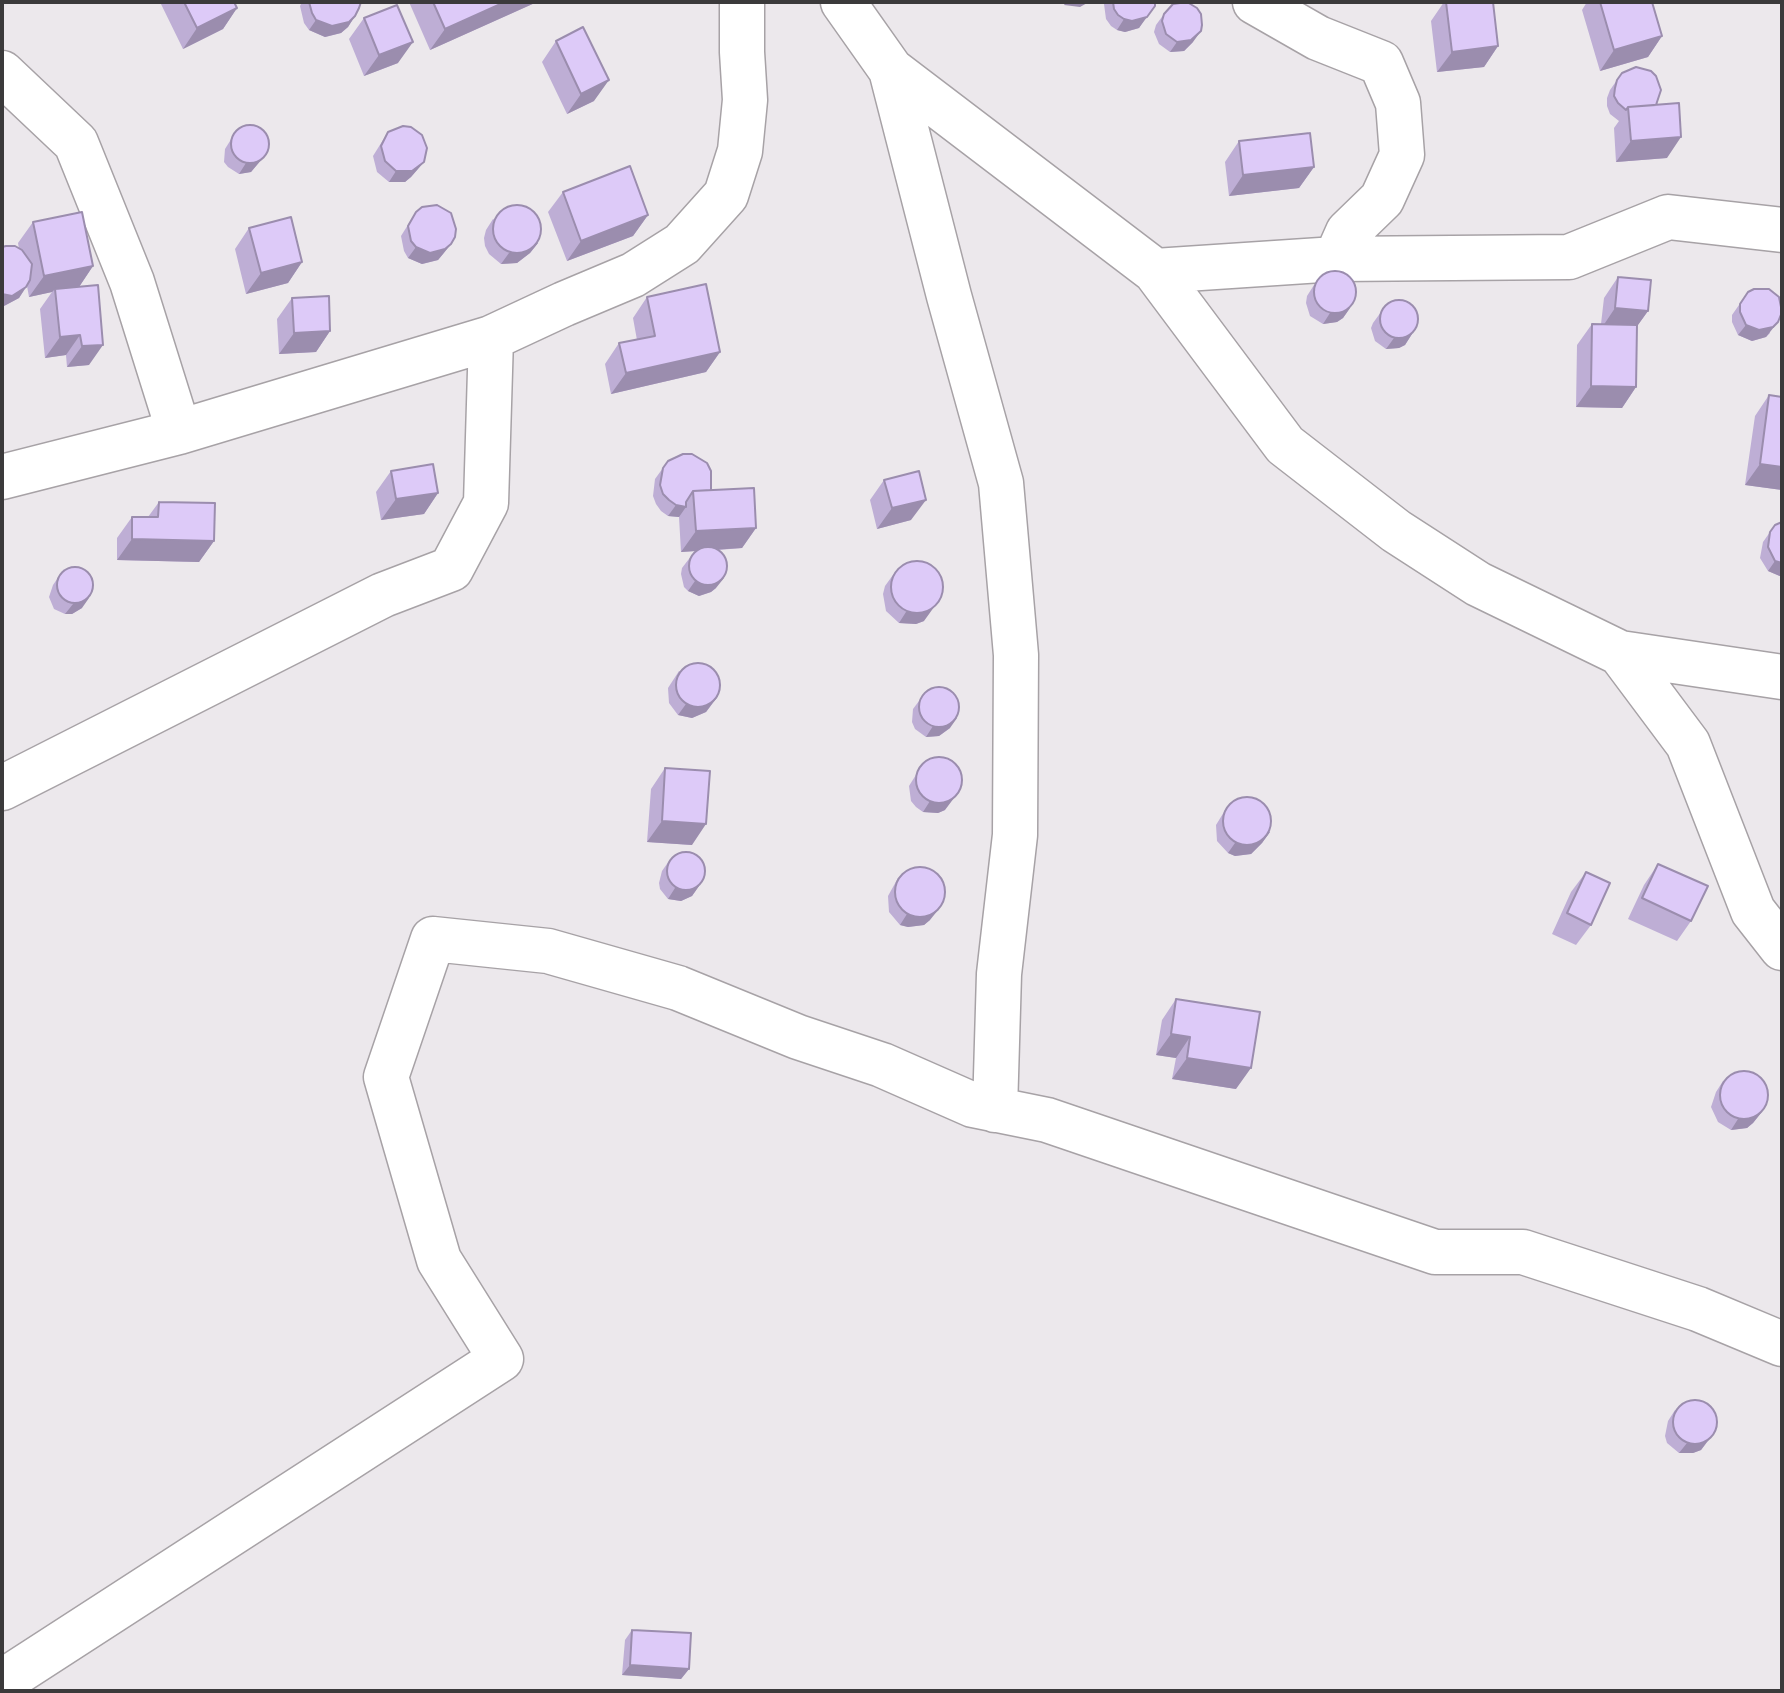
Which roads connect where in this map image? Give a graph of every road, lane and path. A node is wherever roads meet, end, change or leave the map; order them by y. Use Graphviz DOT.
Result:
graph roads {
  1 [pos="742,2"];
  2 [pos="843,2"];
  3 [pos="1255,2"];
  4 [pos="891,70"];
  5 [pos="2,73"];
  6 [pos="1782,230"];
  7 [pos="1336,259"];
  8 [pos="1155,271"];
  9 [pos="491,338"];
  10 [pos="179,432"];
  11 [pos="2,477"];
  12 [pos="1620,653"];
  13 [pos="1782,677"];
  14 [pos="2,788"];
  15 [pos="1782,948"];
  16 [pos="995,1110"];
  17 [pos="1782,1344"];
  18 [pos="2,1682"];
  1 -- 9 [label="street"];
  2 -- 4 [label="street"];
  3 -- 7 [label="street"];
  4 -- 8 [label="street"];
  4 -- 16 [label="street"];
  5 -- 10 [label="street"];
  6 -- 7 [label="street"];
  7 -- 8 [label="street"];
  8 -- 12 [label="street"];
  9 -- 10 [label="street"];
  9 -- 14 [label="street"];
  10 -- 11 [label="street"];
  12 -- 13 [label="street"];
  12 -- 15 [label="street"];
  16 -- 17 [label="street"];
  16 -- 18 [label="street"];
}
